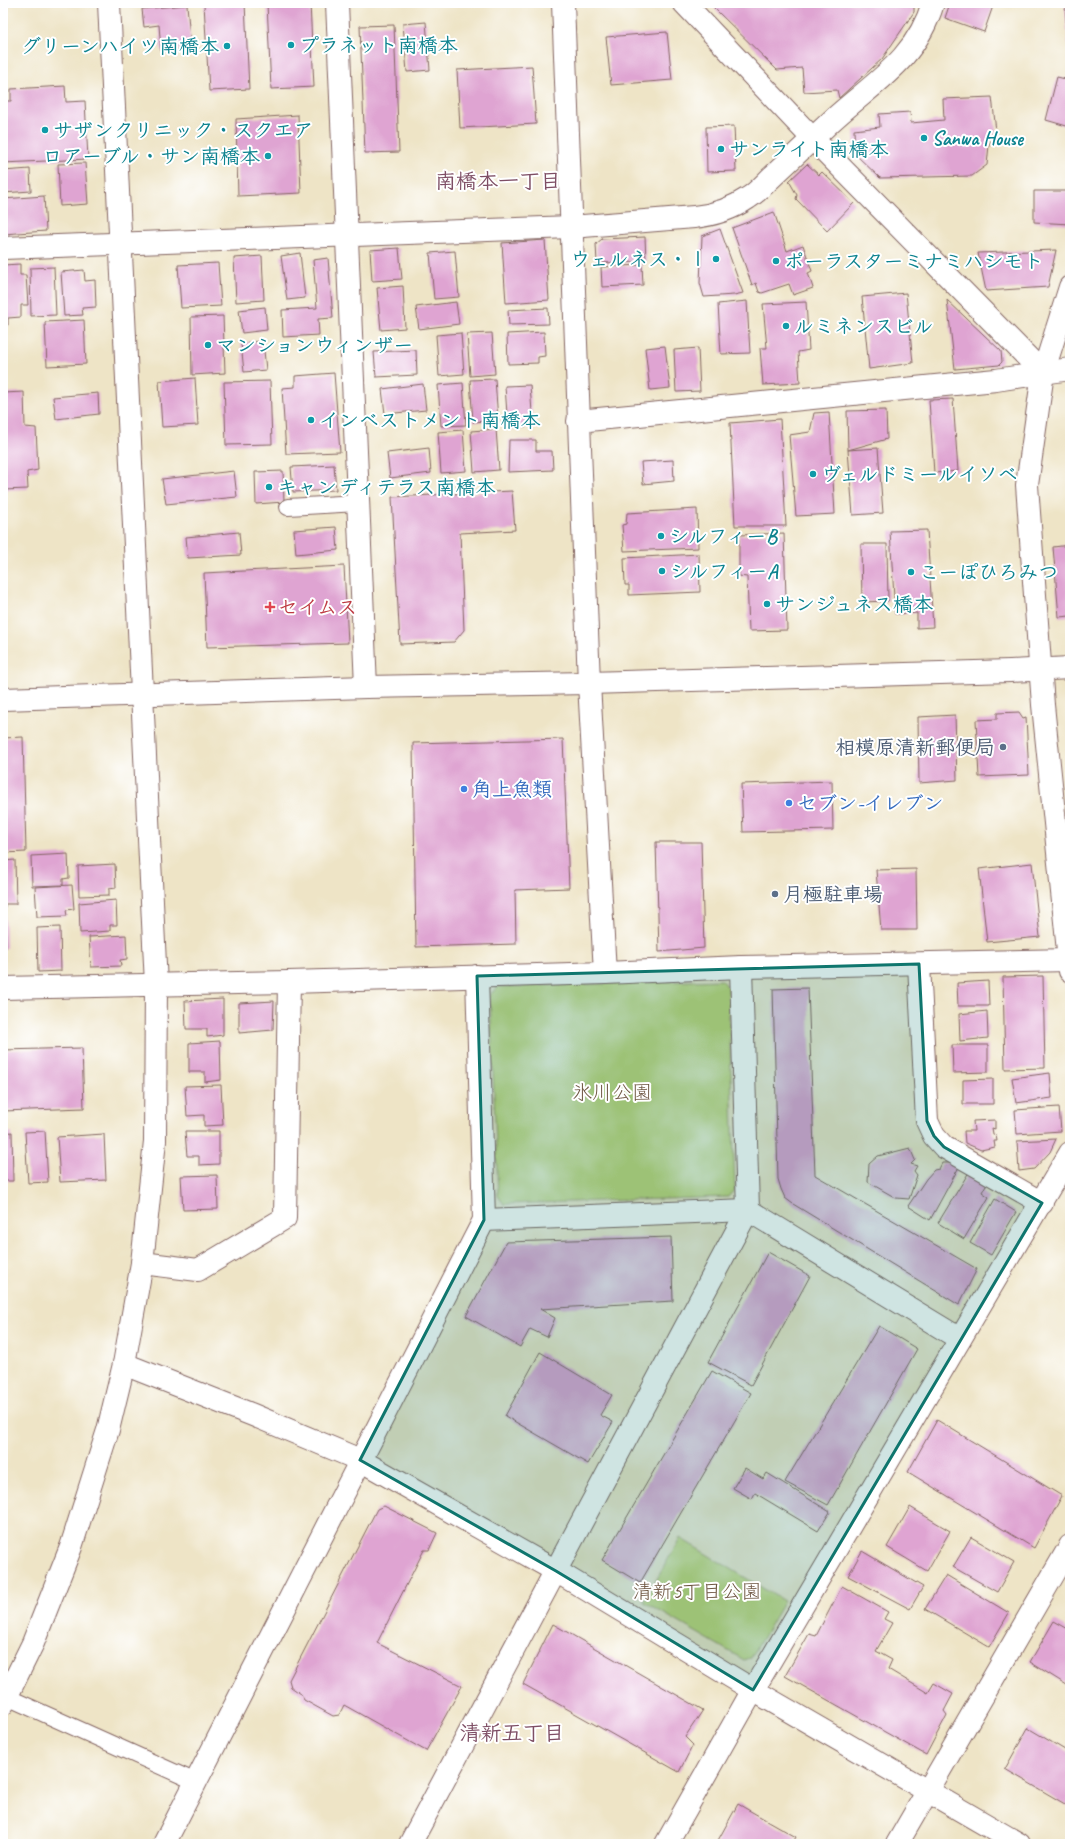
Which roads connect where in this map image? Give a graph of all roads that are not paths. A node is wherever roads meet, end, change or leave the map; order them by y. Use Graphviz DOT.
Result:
graph roads {
  1 [pos="109,3"];
  2 [pos="337,3"];
  3 [pos="563,3"];
  4 [pos="684,3"];
  5 [pos="933,3"];
  6 [pos="813,139"];
  7 [pos="571,227"];
  8 [pos="346,236"];
  9 [pos="120,244"];
  10 [pos="3,248"];
  11 [pos="1070,287"];
  12 [pos="1070,369"];
  13 [pos="1043,373"];
  14 [pos="578,421"];
  15 [pos="358,503"];
  16 [pos="288,507"];
  17 [pos="1070,668"];
  18 [pos="1041,669"];
  19 [pos="589,683"];
  20 [pos="366,686"];
  21 [pos="141,695"];
  22 [pos="3,699"];
  23 [pos="919,964"];
  24 [pos="1069,965"];
  25 [pos="741,967"];
  26 [pos="605,974"];
  27 [pos="477,976"];
  28 [pos="289,982"];
  29 [pos="156,985"];
  30 [pos="3,988"];
  31 [pos="1070,1153"];
  32 [pos="1042,1203"];
  33 [pos="748,1210"];
  34 [pos="484,1220"];
  35 [pos="142,1263"];
  36 [pos="960,1338"];
  37 [pos="124,1364"];
  38 [pos="360,1460"];
  39 [pos="1070,1546"];
  40 [pos="556,1571"];
  41 [pos="753,1690"];
  42 [pos="6,1694"];
  43 [pos="196,1782"];
  44 [pos="927,1792"];
  45 [pos="164,1844"];
  46 [pos="410,1844"];
  47 [pos="666,1844"];
  48 [pos="897,1844"];
  49 [pos="1019,1844"];
  1 -- 9 [label="street"];
  2 -- 8 [label="street"];
  3 -- 7 [label="street"];
  4 -- 6 [label="street"];
  5 -- 6 [label="street"];
  6 -- 7 [label="street"];
  6 -- 13 [label="street"];
  7 -- 8 [label="street"];
  7 -- 14 [label="street"];
  8 -- 9 [label="street"];
  8 -- 15 [label="street"];
  9 -- 10 [label="street"];
  9 -- 21 [label="street"];
  11 -- 13 [label="street"];
  12 -- 13 [label="street"];
  13 -- 14 [label="street"];
  13 -- 18 [label="street"];
  14 -- 19 [label="street"];
  15 -- 16 [label="lane"];
  15 -- 20 [label="street"];
  17 -- 18 [label="street"];
  18 -- 19 [label="street"];
  18 -- 24 [label="street"];
  19 -- 20 [label="street"];
  19 -- 26 [label="street"];
  20 -- 21 [label="street"];
  21 -- 22 [label="street"];
  21 -- 29 [label="street"];
  23 -- 24 [label="street"];
  23 -- 25 [label="street"];
  23 -- 32 [label="street"];
  25 -- 26 [label="street"];
  25 -- 33 [label="street"];
  26 -- 27 [label="street"];
  27 -- 28 [label="street"];
  27 -- 34 [label="street"];
  28 -- 29 [label="street"];
  28 -- 35 [label="street"];
  29 -- 30 [label="street"];
  29 -- 35 [label="street"];
  31 -- 32 [label="street"];
  32 -- 36 [label="street"];
  33 -- 34 [label="street"];
  33 -- 36 [label="street"];
  33 -- 40 [label="street"];
  34 -- 38 [label="street"];
  35 -- 37 [label="street"];
  36 -- 41 [label="street"];
  37 -- 38 [label="street"];
  37 -- 42 [label="street"];
  38 -- 40 [label="street"];
  38 -- 43 [label="street"];
  39 -- 44 [label="street"];
  40 -- 41 [label="street"];
  40 -- 46 [label="street"];
  41 -- 44 [label="street"];
  41 -- 47 [label="street"];
  42 -- 43 [label="lane"];
  43 -- 45 [label="street"];
  44 -- 48 [label="street"];
  44 -- 49 [label="street"];
}
